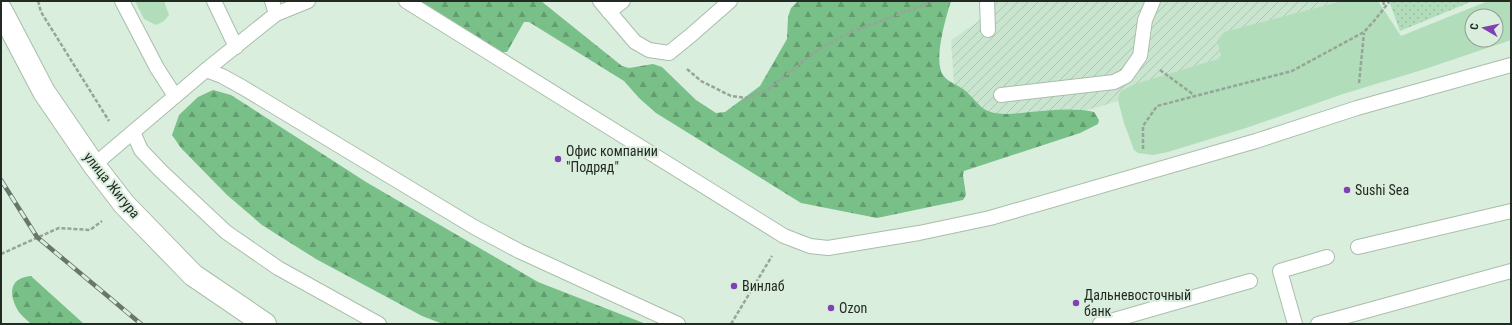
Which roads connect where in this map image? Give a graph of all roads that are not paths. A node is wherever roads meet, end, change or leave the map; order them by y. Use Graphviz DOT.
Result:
graph roads {
  1 [pos="122,1"];
  2 [pos="214,1"];
  3 [pos="308,1"];
  4 [pos="406,1"];
  5 [pos="600,1"];
  6 [pos="623,1"];
  7 [pos="730,1"];
  8 [pos="987,1"];
  9 [pos="1153,1"];
  10 [pos="274,8"];
  11 [pos="1,10"];
  12 [pos="609,12"];
  13 [pos="988,30"];
  14 [pos="236,47"];
  15 [pos="1511,65"];
  16 [pos="206,70"];
  17 [pos="1001,95"];
  18 [pos="175,96"];
  19 [pos="133,132"];
  20 [pos="94,165"];
  21 [pos="1511,210"];
  22 [pos="1358,247"];
  23 [pos="1327,257"];
  24 [pos="1511,272"];
  25 [pos="1250,281"];
  26 [pos="265,324"];
  27 [pos="379,324"];
  28 [pos="678,324"];
  29 [pos="1100,324"];
  30 [pos="1295,324"];
  31 [pos="1318,324"];
  1 -- 18 [label="lane"];
  2 -- 14 [label="lane"];
  3 -- 10 [label="lane"];
  4 -- 15 [label="lane"];
  5 -- 12 [label="lane"];
  6 -- 12 [label="lane"];
  7 -- 12 [label="lane"];
  8 -- 13 [label="lane"];
  9 -- 17 [label="lane"];
  10 -- 14 [label="lane"];
  11 -- 20 [label="main road, улица Жигура"];
  14 -- 16 [label="lane"];
  16 -- 18 [label="lane"];
  16 -- 28 [label="lane"];
  18 -- 19 [label="lane"];
  19 -- 20 [label="lane"];
  19 -- 27 [label="lane"];
  20 -- 26 [label="main road, улица Жигура"];
  21 -- 22 [label="lane"];
  23 -- 30 [label="lane"];
  24 -- 31 [label="lane"];
  25 -- 29 [label="lane"];
}
